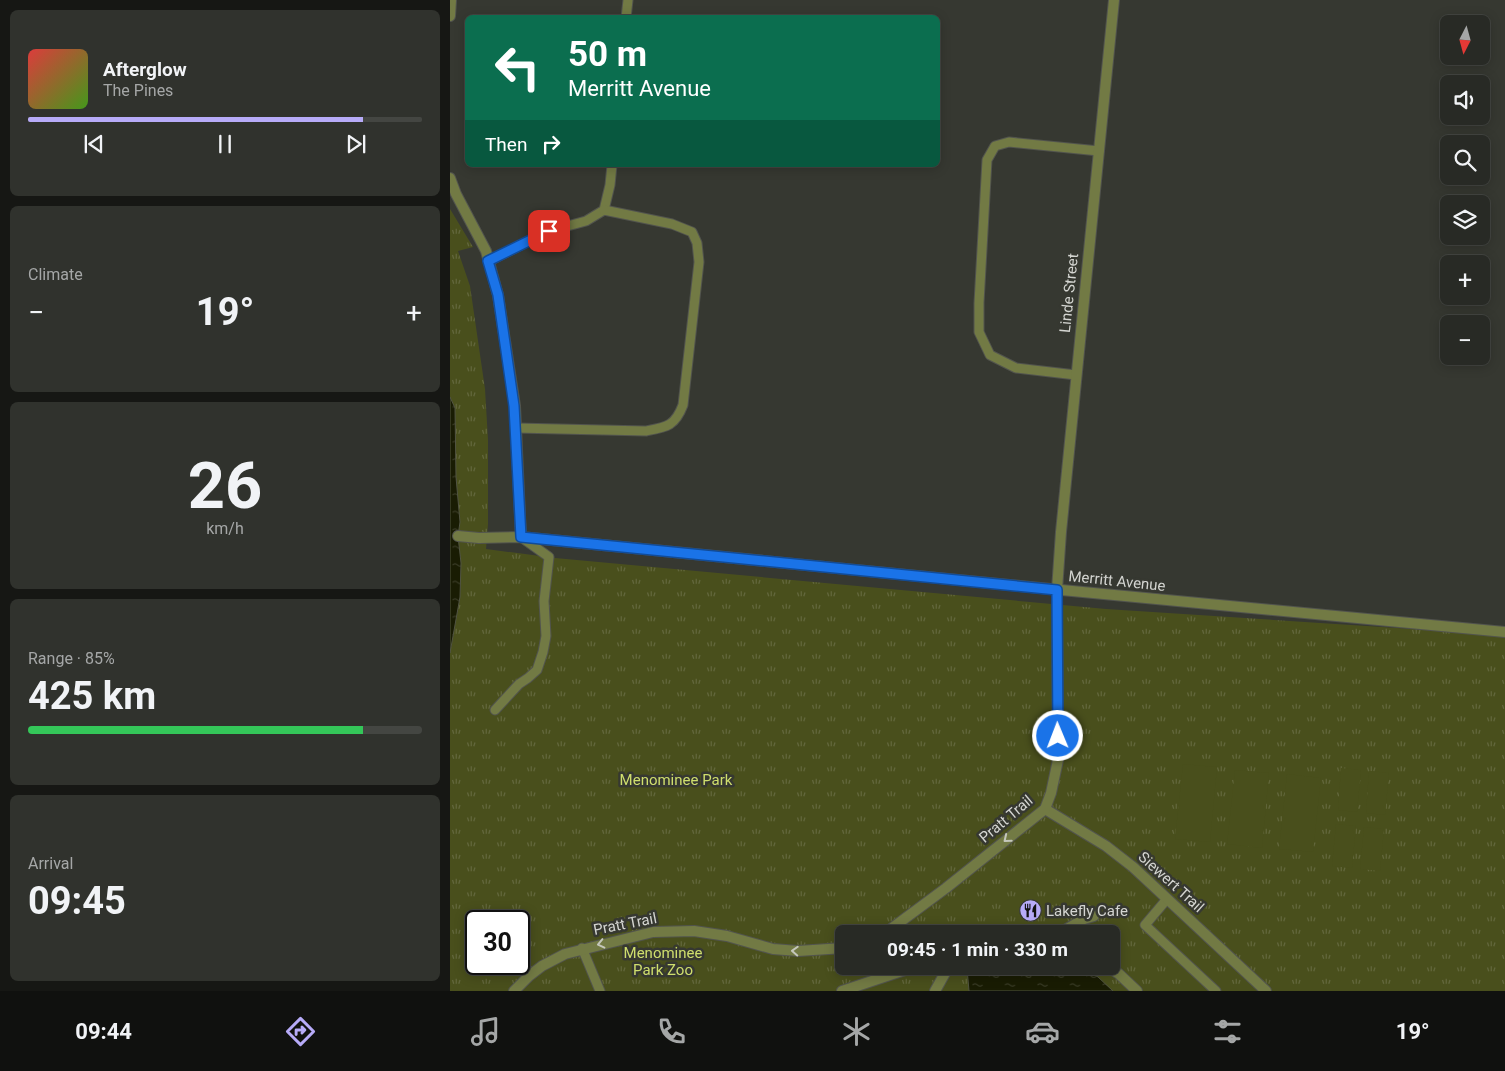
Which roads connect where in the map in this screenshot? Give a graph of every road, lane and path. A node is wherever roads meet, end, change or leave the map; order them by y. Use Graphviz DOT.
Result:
graph roads {
  1 [pos="451,0"];
  2 [pos="628,0"];
  3 [pos="1114,0"];
  4 [pos="626,15"];
  5 [pos="450,16"];
  6 [pos="1099,151"];
  7 [pos="612,167"];
  8 [pos="450,178"];
  9 [pos="604,210"];
  10 [pos="488,261"];
  11 [pos="1076,375"];
  12 [pos="516,428"];
  13 [pos="458,536"];
  14 [pos="521,537"];
  15 [pos="1057,590"];
  16 [pos="1505,632"];
  17 [pos="495,710"];
  18 [pos="1045,808"];
  19 [pos="1167,899"];
  20 [pos="1094,916"];
  21 [pos="896,925"];
  22 [pos="1074,925"];
  23 [pos="582,948"];
  24 [pos="835,949"];
  25 [pos="890,975"];
  26 [pos="944,975"];
  27 [pos="1120,975"];
  28 [pos="514,991"];
  29 [pos="600,991"];
  30 [pos="835,991"];
  31 [pos="842,991"];
  32 [pos="935,991"];
  33 [pos="1137,991"];
  34 [pos="1216,991"];
  35 [pos="1266,991"];
  1 -- 5 [label="street"];
  2 -- 4 [label="lane"];
  3 -- 6 [label="street, Linde Street"];
  6 -- 11 [label="street, Linde Street"];
  6 -- 11 [label="lane"];
  7 -- 9 [label="lane"];
  8 -- 10 [label="street"];
  9 -- 10 [label="lane"];
  9 -- 12 [label="lane"];
  10 -- 12 [label="street"];
  11 -- 15 [label="street, Linde Street"];
  12 -- 14 [label="street"];
  13 -- 14 [label="street, Merritt Avenue"];
  14 -- 15 [label="street, Merritt Avenue"];
  14 -- 17 [label="lane"];
  15 -- 16 [label="street, Merritt Avenue"];
  15 -- 18 [label="street, Pratt Trail"];
  18 -- 19 [label="street, Siewert Trail"];
  18 -- 21 [label="street, Pratt Trail, one-way"];
  19 -- 34 [label="lane"];
  19 -- 35 [label="street, Siewert Trail"];
  20 -- 22 [label="street"];
  24 -- 23 [label="street, Pratt Trail, one-way"];
  23 -- 28 [label="street, Pratt Trail"];
  23 -- 29 [label="lane"];
  25 -- 31 [label="street"];
  26 -- 32 [label="street"];
  27 -- 33 [label="street"];
  30 -- 31 [label="street"];
}
